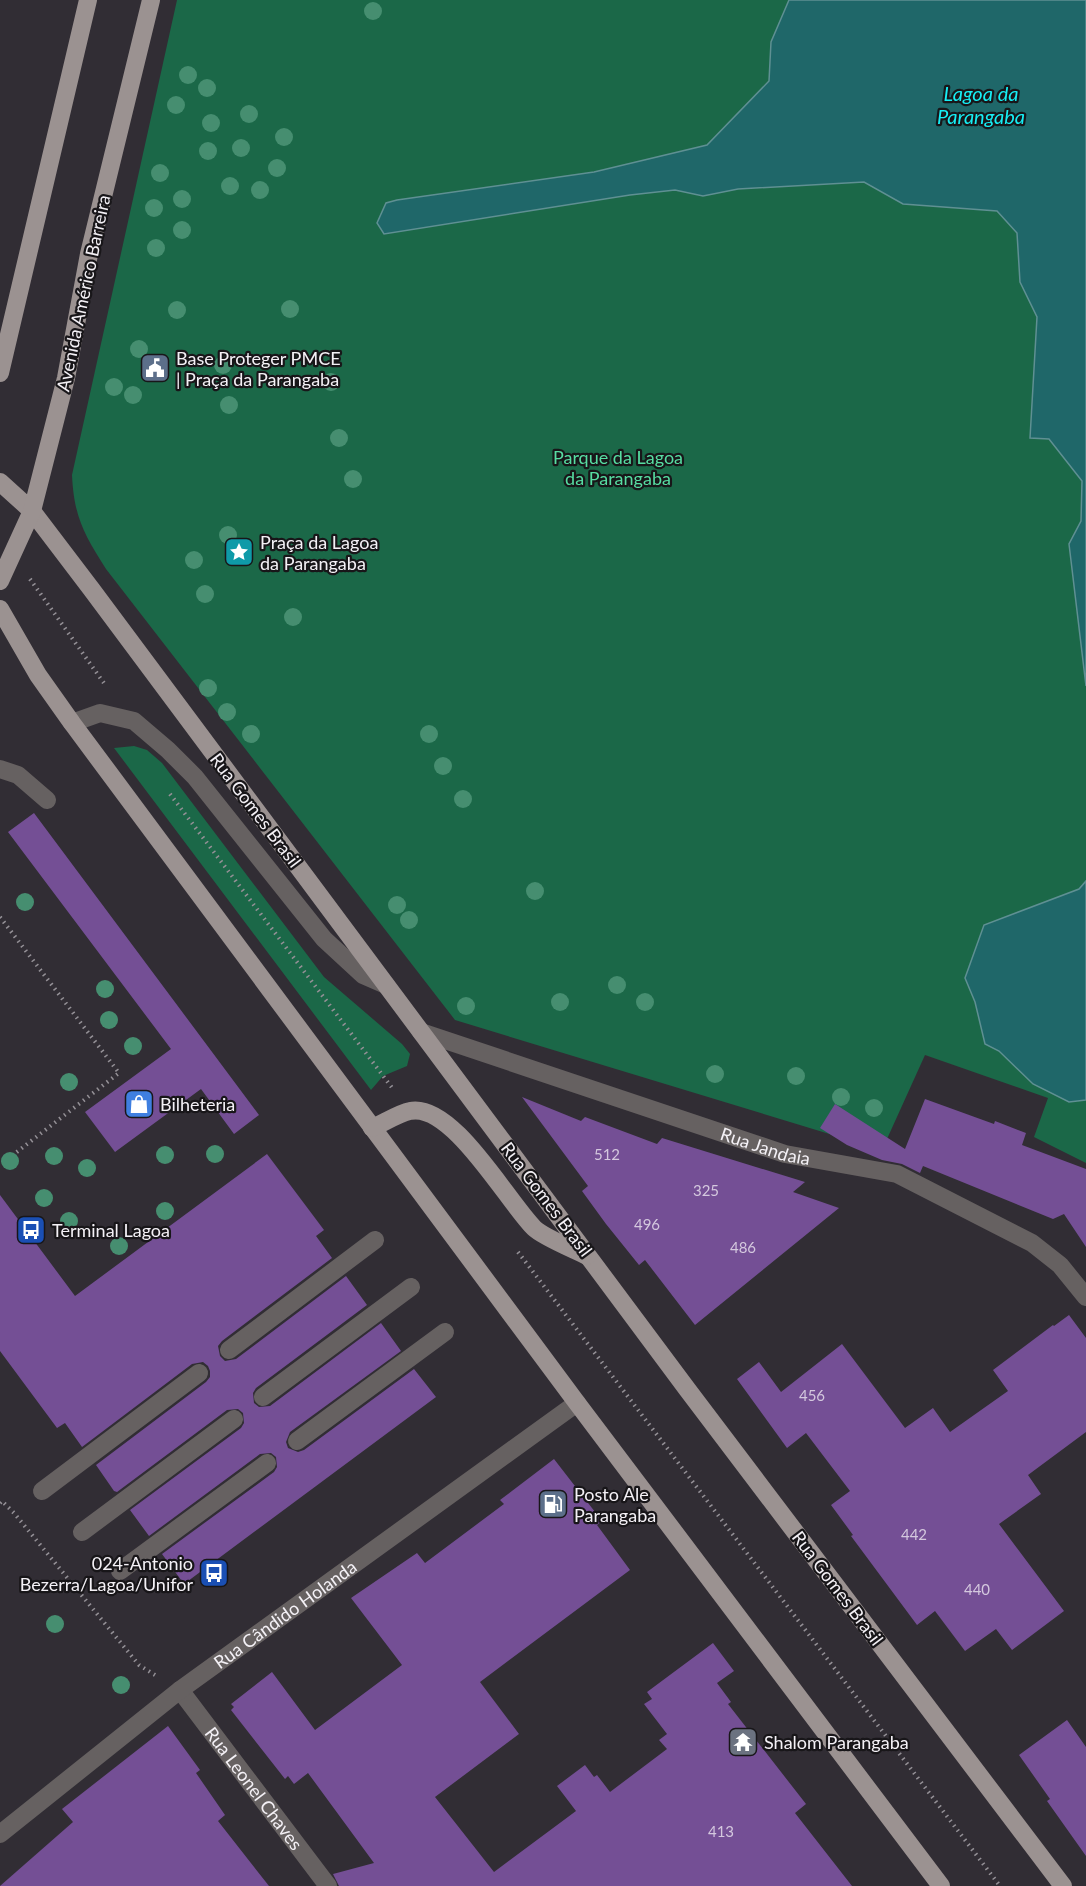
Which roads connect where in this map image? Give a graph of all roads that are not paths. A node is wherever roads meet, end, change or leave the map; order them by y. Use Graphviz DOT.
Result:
graph roads {
  1 [pos="88,0"];
  2 [pos="151,0"];
  3 [pos="0,373"];
  4 [pos="0,482"];
  5 [pos="32,511"];
  6 [pos="0,581"];
  7 [pos="0,609"];
  8 [pos="72,723"];
  9 [pos="0,769"];
  10 [pos="47,800"];
  11 [pos="386,985"];
  12 [pos="421,1032"];
  13 [pos="372,1128"];
  14 [pos="375,1240"];
  15 [pos="591,1258"];
  16 [pos="411,1287"];
  17 [pos="1086,1297"];
  18 [pos="445,1332"];
  19 [pos="229,1350"];
  20 [pos="199,1373"];
  21 [pos="263,1397"];
  22 [pos="576,1403"];
  23 [pos="234,1419"];
  24 [pos="297,1441"];
  25 [pos="267,1463"];
  26 [pos="42,1491"];
  27 [pos="82,1532"];
  28 [pos="120,1571"];
  29 [pos="180,1690"];
  30 [pos="0,1834"];
  31 [pos="328,1886"];
  32 [pos="941,1886"];
  33 [pos="1063,1886"];
  1 -- 3 [label="main road"];
  2 -- 5 [label="main road, Avenida Américo Barreira"];
  4 -- 5 [label="main road, Rua Gomes Brasil"];
  5 -- 6 [label="main road, Avenida Américo Barreira"];
  5 -- 11 [label="main road, Rua Gomes Brasil"];
  7 -- 8 [label="main road"];
  8 -- 11 [label="street"];
  8 -- 13 [label="main road"];
  9 -- 10 [label="street"];
  11 -- 12 [label="main road, Rua Gomes Brasil"];
  12 -- 15 [label="main road, Rua Gomes Brasil"];
  12 -- 17 [label="street, Rua Jandaia"];
  13 -- 15 [label="main road"];
  13 -- 22 [label="main road"];
  14 -- 19 [label="street"];
  15 -- 33 [label="main road, Rua Gomes Brasil"];
  16 -- 21 [label="street"];
  18 -- 24 [label="street"];
  20 -- 26 [label="street"];
  22 -- 29 [label="street, Rua Cândido Holanda"];
  22 -- 32 [label="main road"];
  23 -- 27 [label="street"];
  25 -- 28 [label="street"];
  29 -- 30 [label="street, Rua Cândido Holanda"];
  29 -- 31 [label="street, Rua Leonel Chaves"];
}
